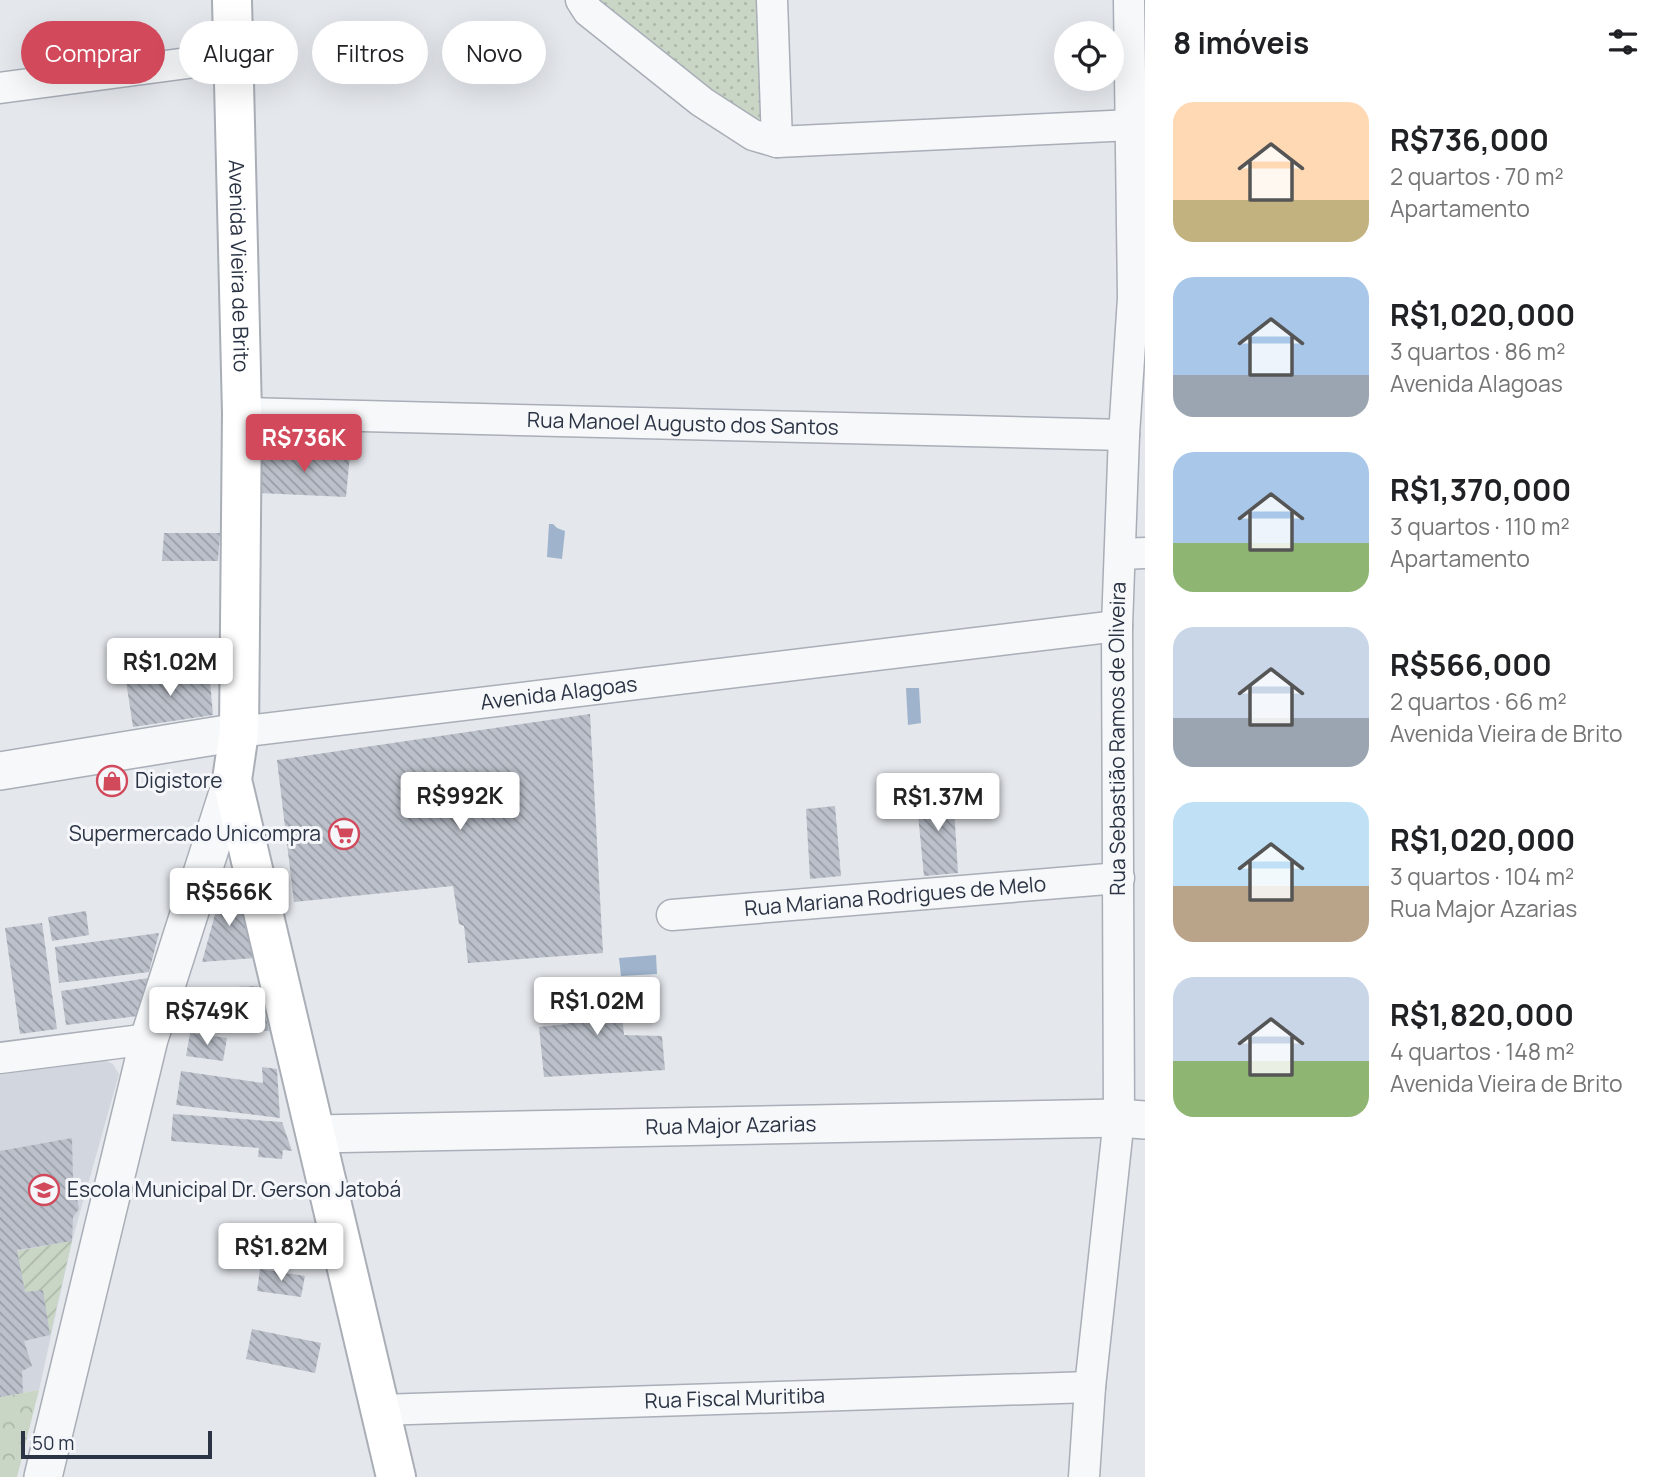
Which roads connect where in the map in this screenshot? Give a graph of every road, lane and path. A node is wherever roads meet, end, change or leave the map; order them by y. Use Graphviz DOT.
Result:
graph roads {
  1 [pos="232,0"];
  2 [pos="581,0"];
  3 [pos="772,0"];
  4 [pos="1129,0"];
  5 [pos="232,21"];
  6 [pos="179,64"];
  7 [pos="234,84"];
  8 [pos="0,89"];
  9 [pos="1138,124"];
  10 [pos="776,142"];
  11 [pos="242,413"];
  12 [pos="1124,435"];
  13 [pos="1132,554"];
  14 [pos="1117,626"];
  15 [pos="239,732"];
  16 [pos="0,771"];
  17 [pos="232,780"];
  18 [pos="1119,878"];
  19 [pos="672,915"];
  20 [pos="149,1039"];
  21 [pos="0,1058"];
  22 [pos="1132,1119"];
  23 [pos="316,1134"];
  24 [pos="1090,1387"];
  25 [pos="380,1410"];
  26 [pos="43,1477"];
  27 [pos="396,1477"];
  28 [pos="1084,1477"];
  1 -- 5 [label="main road, Avenida Vieira de Brito"];
  2 -- 10 [label="street"];
  3 -- 10 [label="street"];
  4 -- 9 [label="street, Rua Sebastião Ramos de Oliveira"];
  6 -- 8 [label="street"];
  7 -- 11 [label="main road, Avenida Vieira de Brito"];
  9 -- 10 [label="street"];
  9 -- 12 [label="street, Rua Sebastião Ramos de Oliveira"];
  11 -- 12 [label="street, Rua Manoel Augusto dos Santos"];
  11 -- 15 [label="main road, Avenida Vieira de Brito"];
  12 -- 13 [label="street, Rua Sebastião Ramos de Oliveira"];
  13 -- 14 [label="street, Rua Sebastião Ramos de Oliveira"];
  14 -- 15 [label="street, Avenida Alagoas"];
  14 -- 18 [label="street, Rua Sebastião Ramos de Oliveira"];
  15 -- 16 [label="street, Avenida Alagoas"];
  15 -- 17 [label="main road, Avenida Vieira de Brito"];
  17 -- 20 [label="street"];
  17 -- 23 [label="main road, Avenida Vieira de Brito"];
  18 -- 19 [label="street, Rua Mariana Rodrigues de Melo"];
  18 -- 22 [label="street, Rua Sebastião Ramos de Oliveira"];
  20 -- 21 [label="street"];
  20 -- 26 [label="street"];
  22 -- 23 [label="street, Rua Major Azarias"];
  22 -- 24 [label="street, Rua Sebastião Ramos de Oliveira"];
  23 -- 25 [label="main road, Avenida Vieira de Brito"];
  24 -- 25 [label="street, Rua Fiscal Muritiba"];
  24 -- 28 [label="street, Rua Sebastião Ramos de Oliveira"];
  25 -- 27 [label="main road, Avenida Vieira de Brito"];
}
